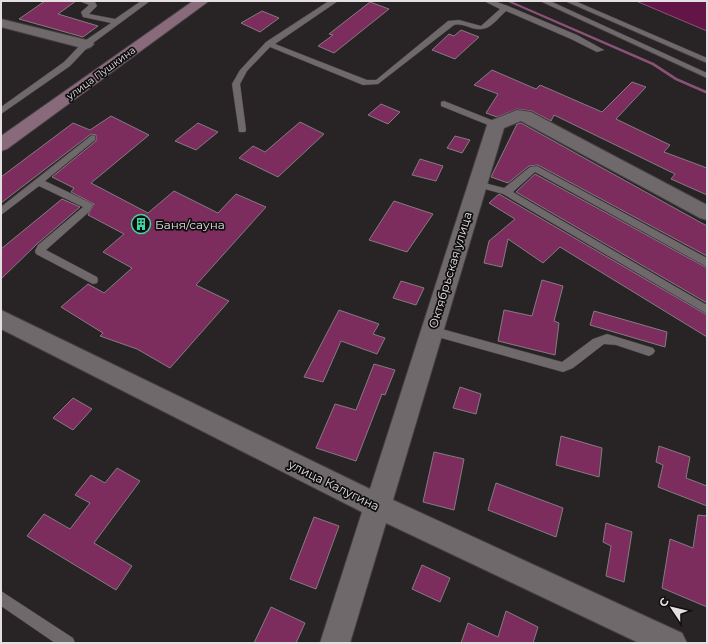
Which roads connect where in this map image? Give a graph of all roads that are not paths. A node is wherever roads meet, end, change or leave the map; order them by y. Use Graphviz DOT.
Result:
graph roads {
  1 [pos="83,1"];
  2 [pos="146,1"];
  3 [pos="202,1"];
  4 [pos="334,1"];
  5 [pos="488,1"];
  6 [pos="544,1"];
  7 [pos="569,1"];
  8 [pos="505,8"];
  9 [pos="117,22"];
  10 [pos="1,23"];
  11 [pos="86,44"];
  12 [pos="269,44"];
  13 [pos="600,50"];
  14 [pos="707,61"];
  15 [pos="707,76"];
  16 [pos="444,104"];
  17 [pos="1,111"];
  18 [pos="496,125"];
  19 [pos="242,130"];
  20 [pos="92,138"];
  21 [pos="1,145"];
  22 [pos="39,182"];
  23 [pos="477,184"];
  24 [pos="506,192"];
  25 [pos="1,212"];
  26 [pos="707,213"];
  27 [pos="707,263"];
  28 [pos="93,280"];
  29 [pos="707,310"];
  30 [pos="1,319"];
  31 [pos="431,331"];
  32 [pos="649,351"];
  33 [pos="377,506"];
  34 [pos="1,598"];
  35 [pos="68,643"];
  36 [pos="335,643"];
  37 [pos="672,643"];
  1 -- 9 [label="lane"];
  2 -- 9 [label="lane"];
  3 -- 21 [label="main road, улица Пушкина"];
  4 -- 12 [label="lane"];
  5 -- 8 [label="lane"];
  6 -- 15 [label="lane"];
  7 -- 14 [label="lane"];
  8 -- 12 [label="lane"];
  8 -- 13 [label="lane"];
  9 -- 11 [label="lane"];
  10 -- 11 [label="street"];
  11 -- 17 [label="lane"];
  12 -- 19 [label="lane"];
  16 -- 18 [label="lane"];
  18 -- 23 [label="street, Октябрьская улица"];
  18 -- 26 [label="street"];
  20 -- 22 [label="lane"];
  22 -- 25 [label="lane"];
  22 -- 28 [label="lane"];
  23 -- 24 [label="lane"];
  23 -- 31 [label="street, Октябрьская улица"];
  24 -- 27 [label="lane"];
  24 -- 29 [label="lane"];
  30 -- 33 [label="street, улица Калугина"];
  31 -- 32 [label="lane"];
  31 -- 33 [label="street, Октябрьская улица"];
  33 -- 36 [label="street, Октябрьская улица"];
  33 -- 37 [label="street, улица Калугина"];
  34 -- 35 [label="lane"];
}
